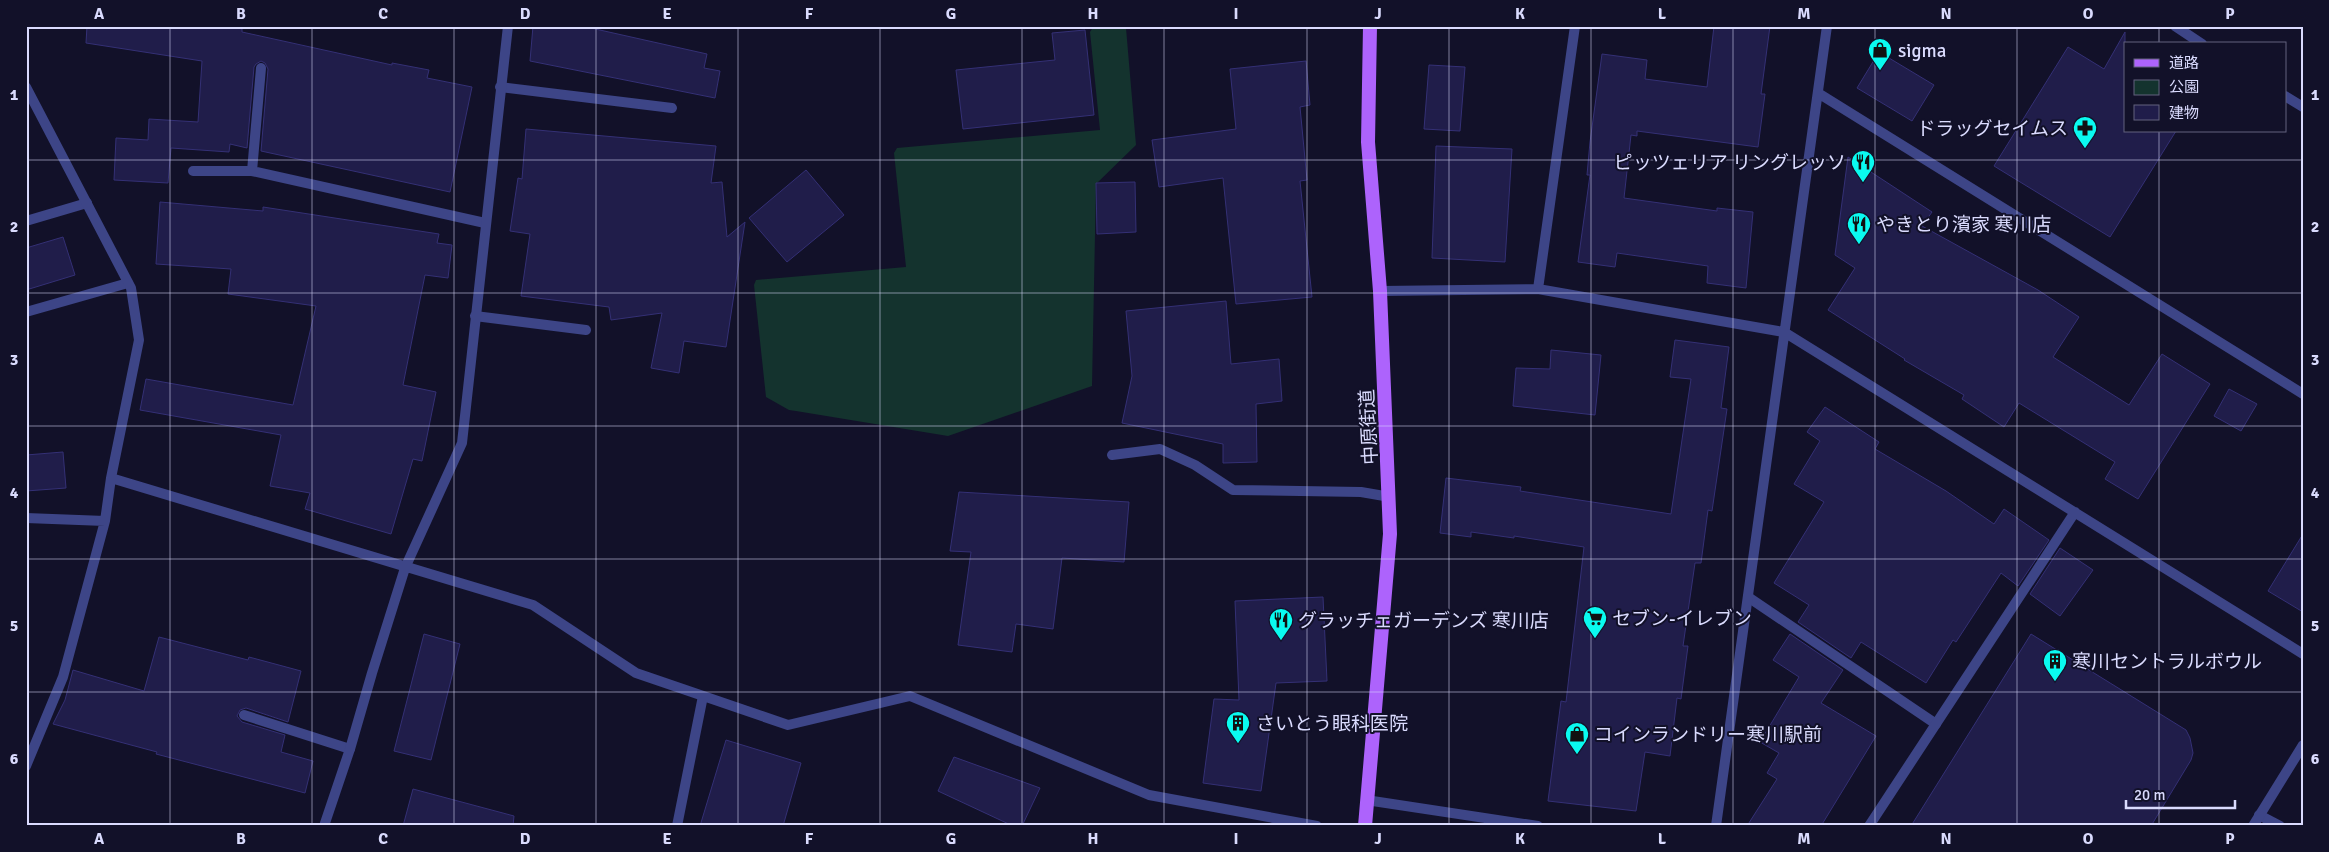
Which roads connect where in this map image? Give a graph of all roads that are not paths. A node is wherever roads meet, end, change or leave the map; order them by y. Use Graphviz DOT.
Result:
graph roads {
  1 [pos="508,26"];
  2 [pos="1370,26"];
  3 [pos="1575,26"];
  4 [pos="1827,26"];
  5 [pos="2175,26"];
  6 [pos="2199,42"];
  7 [pos="261,68"];
  8 [pos="26,87"];
  9 [pos="500,87"];
  10 [pos="1818,93"];
  11 [pos="2286,97"];
  12 [pos="2303,107"];
  13 [pos="672,108"];
  14 [pos="194,171"];
  15 [pos="252,171"];
  16 [pos="87,203"];
  17 [pos="26,220"];
  18 [pos="485,223"];
  19 [pos="128,283"];
  20 [pos="1538,289"];
  21 [pos="1380,291"];
  22 [pos="26,312"];
  23 [pos="475,316"];
  24 [pos="586,330"];
  25 [pos="1784,332"];
  26 [pos="2303,394"];
  27 [pos="1112,455"];
  28 [pos="111,478"];
  29 [pos="1390,496"];
  30 [pos="2075,512"];
  31 [pos="26,518"];
  32 [pos="104,521"];
  33 [pos="405,568"];
  34 [pos="1748,597"];
  35 [pos="2303,654"];
  36 [pos="703,696"];
  37 [pos="244,715"];
  38 [pos="1936,724"];
  39 [pos="2303,745"];
  40 [pos="350,749"];
  41 [pos="26,766"];
  42 [pos="1366,800"];
  43 [pos="2259,815"];
  44 [pos="324,826"];
  45 [pos="677,826"];
  46 [pos="1316,826"];
  47 [pos="1364,826"];
  48 [pos="1538,826"];
  49 [pos="1716,826"];
  50 [pos="1870,826"];
  51 [pos="2252,826"];
  52 [pos="2280,826"];
  1 -- 9 [label="street"];
  2 -- 21 [label="main road, 中原街道"];
  3 -- 20 [label="street"];
  4 -- 10 [label="street"];
  5 -- 6 [label="street"];
  7 -- 15 [label="street"];
  8 -- 16 [label="street"];
  9 -- 13 [label="street"];
  9 -- 18 [label="street"];
  10 -- 25 [label="street"];
  10 -- 26 [label="street"];
  11 -- 12 [label="street"];
  14 -- 15 [label="street"];
  15 -- 18 [label="street"];
  16 -- 17 [label="street"];
  16 -- 19 [label="street"];
  18 -- 23 [label="street"];
  19 -- 22 [label="street"];
  19 -- 28 [label="street"];
  20 -- 21 [label="street"];
  20 -- 25 [label="street"];
  21 -- 29 [label="main road, 中原街道"];
  23 -- 24 [label="street"];
  23 -- 33 [label="street"];
  25 -- 30 [label="street"];
  25 -- 34 [label="street"];
  27 -- 29 [label="street"];
  28 -- 32 [label="street"];
  28 -- 33 [label="street"];
  29 -- 42 [label="main road, 中原街道"];
  30 -- 35 [label="street"];
  30 -- 38 [label="street"];
  31 -- 32 [label="street"];
  32 -- 41 [label="street"];
  33 -- 36 [label="street"];
  33 -- 40 [label="street"];
  34 -- 38 [label="street"];
  34 -- 49 [label="street"];
  36 -- 45 [label="street"];
  36 -- 46 [label="street"];
  37 -- 40 [label="street"];
  38 -- 50 [label="street"];
  39 -- 43 [label="street"];
  40 -- 44 [label="street"];
  42 -- 47 [label="main road, 中原街道"];
  42 -- 48 [label="street"];
  43 -- 51 [label="street"];
  43 -- 52 [label="street"];
}
